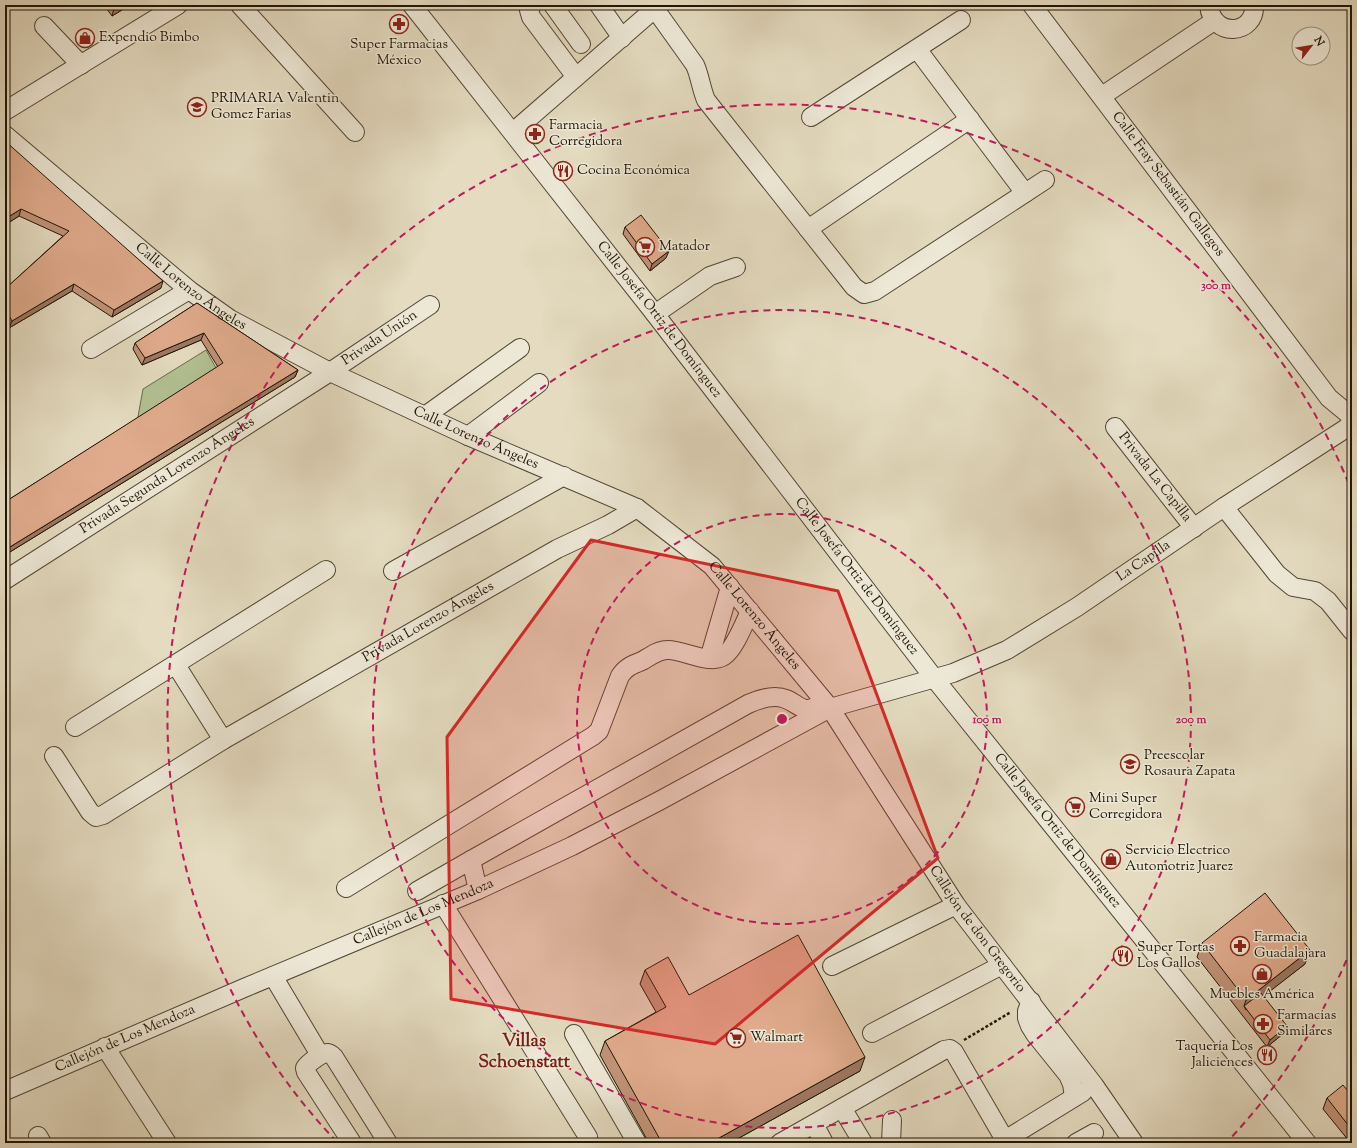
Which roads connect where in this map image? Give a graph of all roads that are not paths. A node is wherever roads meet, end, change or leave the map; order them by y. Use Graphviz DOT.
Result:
graph roads {
  1 [pos="178,5"];
  2 [pos="240,5"];
  3 [pos="412,5"];
  4 [pos="532,5"];
  5 [pos="553,5"];
  6 [pos="599,5"];
  7 [pos="1032,5"];
  8 [pos="1254,5"];
  9 [pos="657,7"];
  10 [pos="1212,13"];
  11 [pos="961,20"];
  12 [pos="44,26"];
  13 [pos="622,38"];
  14 [pos="581,44"];
  15 [pos="917,49"];
  16 [pos="81,65"];
  17 [pos="576,77"];
  18 [pos="1102,96"];
  19 [pos="5,111"];
  20 [pos="811,117"];
  21 [pos="970,119"];
  22 [pos="355,132"];
  23 [pos="513,132"];
  24 [pos="5,136"];
  25 [pos="1045,180"];
  26 [pos="1025,193"];
  27 [pos="808,229"];
  28 [pos="736,267"];
  29 [pos="189,290"];
  30 [pos="430,305"];
  31 [pos="655,314"];
  32 [pos="520,348"];
  33 [pos="91,349"];
  34 [pos="330,372"];
  35 [pos="539,383"];
  36 [pos="425,416"];
  37 [pos="1350,424"];
  38 [pos="1115,427"];
  39 [pos="468,436"];
  40 [pos="564,476"];
  41 [pos="1224,507"];
  42 [pos="637,508"];
  43 [pos="1194,528"];
  44 [pos="326,570"];
  45 [pos="393,571"];
  46 [pos="5,580"];
  47 [pos="730,587"];
  48 [pos="750,611"];
  49 [pos="1352,631"];
  50 [pos="709,659"];
  51 [pos="176,665"];
  52 [pos="934,678"];
  53 [pos="827,704"];
  54 [pos="75,727"];
  55 [pos="223,740"];
  56 [pos="54,756"];
  57 [pos="470,860"];
  58 [pos="346,888"];
  59 [pos="478,890"];
  60 [pos="417,891"];
  61 [pos="443,904"];
  62 [pos="956,905"];
  63 [pos="1002,965"];
  64 [pos="832,966"];
  65 [pos="273,976"];
  66 [pos="1031,1001"];
  67 [pos="574,1034"];
  68 [pos="872,1034"];
  69 [pos="106,1047"];
  70 [pos="320,1055"];
  71 [pos="1094,1085"];
  72 [pos="5,1090"];
  73 [pos="1074,1097"];
  74 [pos="842,1108"];
  75 [pos="892,1120"];
  76 [pos="814,1124"];
  77 [pos="588,1137"];
  78 [pos="1002,1142"];
  79 [pos="167,1143"];
  80 [pos="352,1143"];
  81 [pos="388,1143"];
  82 [pos="637,1143"];
  83 [pos="781,1143"];
  84 [pos="824,1143"];
  85 [pos="863,1143"];
  86 [pos="891,1143"];
  87 [pos="1134,1143"];
  88 [pos="1307,1143"];
  1 -- 16 [label="street"];
  2 -- 22 [label="street"];
  3 -- 23 [label="street, Calle Josefa Ortiz de Domínguez"];
  4 -- 17 [label="street"];
  5 -- 14 [label="street"];
  6 -- 13 [label="street"];
  7 -- 18 [label="street, Calle Fray Sebastián Gallegos"];
  8 -- 10 [label="street"];
  9 -- 13 [label="street"];
  9 -- 27 [label="street"];
  10 -- 18 [label="street"];
  11 -- 15 [label="street"];
  12 -- 16 [label="street"];
  13 -- 17 [label="street"];
  15 -- 20 [label="street"];
  15 -- 21 [label="street"];
  16 -- 19 [label="street"];
  17 -- 23 [label="street"];
  18 -- 37 [label="street, Calle Fray Sebastián Gallegos"];
  21 -- 26 [label="street"];
  21 -- 27 [label="street"];
  23 -- 31 [label="street, Calle Josefa Ortiz de Domínguez"];
  24 -- 29 [label="street, Calle Lorenzo Ángeles"];
  25 -- 26 [label="street"];
  26 -- 27 [label="street"];
  28 -- 31 [label="street"];
  29 -- 33 [label="street"];
  29 -- 34 [label="street, Calle Lorenzo Ángeles"];
  30 -- 34 [label="street, Privada Unión"];
  31 -- 52 [label="street, Calle Josefa Ortiz de Domínguez"];
  32 -- 36 [label="street"];
  34 -- 36 [label="street, Calle Lorenzo Ángeles"];
  34 -- 46 [label="street, Privada Segunda Lorenzo Ángeles"];
  35 -- 39 [label="street"];
  36 -- 39 [label="street, Calle Lorenzo Ángeles"];
  37 -- 41 [label="street, La Capilla"];
  38 -- 43 [label="street, Privada La Capilla"];
  39 -- 40 [label="street, Calle Lorenzo Ángeles"];
  40 -- 42 [label="street, Calle Lorenzo Ángeles"];
  40 -- 45 [label="street"];
  41 -- 43 [label="street, La Capilla"];
  41 -- 49 [label="street"];
  42 -- 47 [label="street, Calle Lorenzo Ángeles"];
  42 -- 55 [label="street, Privada Lorenzo Ángeles"];
  43 -- 52 [label="street, La Capilla"];
  44 -- 51 [label="street"];
  47 -- 48 [label="street, Calle Lorenzo Ángeles"];
  47 -- 50 [label="street"];
  48 -- 50 [label="street"];
  48 -- 53 [label="street, Calle Lorenzo Ángeles"];
  50 -- 58 [label="street"];
  51 -- 54 [label="street"];
  51 -- 55 [label="street"];
  52 -- 53 [label="street"];
  52 -- 88 [label="street, Calle Josefa Ortiz de Domínguez"];
  53 -- 57 [label="street"];
  53 -- 59 [label="street, Callejón de Los Mendoza"];
  53 -- 62 [label="street, Callejón de don Gregorio"];
  55 -- 56 [label="street, Privada Lorenzo Ángeles"];
  57 -- 59 [label="street"];
  57 -- 60 [label="street"];
  59 -- 61 [label="street, Callejón de Los Mendoza"];
  61 -- 65 [label="street, Callejón de Los Mendoza"];
  61 -- 77 [label="street"];
  62 -- 63 [label="street, Callejón de don Gregorio"];
  62 -- 64 [label="street"];
  63 -- 66 [label="street, Callejón de don Gregorio"];
  63 -- 68 [label="street"];
  65 -- 69 [label="street, Callejón de Los Mendoza"];
  65 -- 70 [label="street"];
  66 -- 71 [label="street, Callejón de don Gregorio"];
  66 -- 73 [label="street"];
  67 -- 82 [label="street"];
  69 -- 72 [label="street, Callejón de Los Mendoza"];
  69 -- 79 [label="street"];
  70 -- 80 [label="street"];
  70 -- 81 [label="street"];
  71 -- 73 [label="street"];
  71 -- 87 [label="street, Callejón de don Gregorio"];
  73 -- 78 [label="street"];
  74 -- 76 [label="street"];
  74 -- 78 [label="street"];
  74 -- 85 [label="street"];
  75 -- 86 [label="street"];
  76 -- 83 [label="street"];
  76 -- 84 [label="street"];
}
